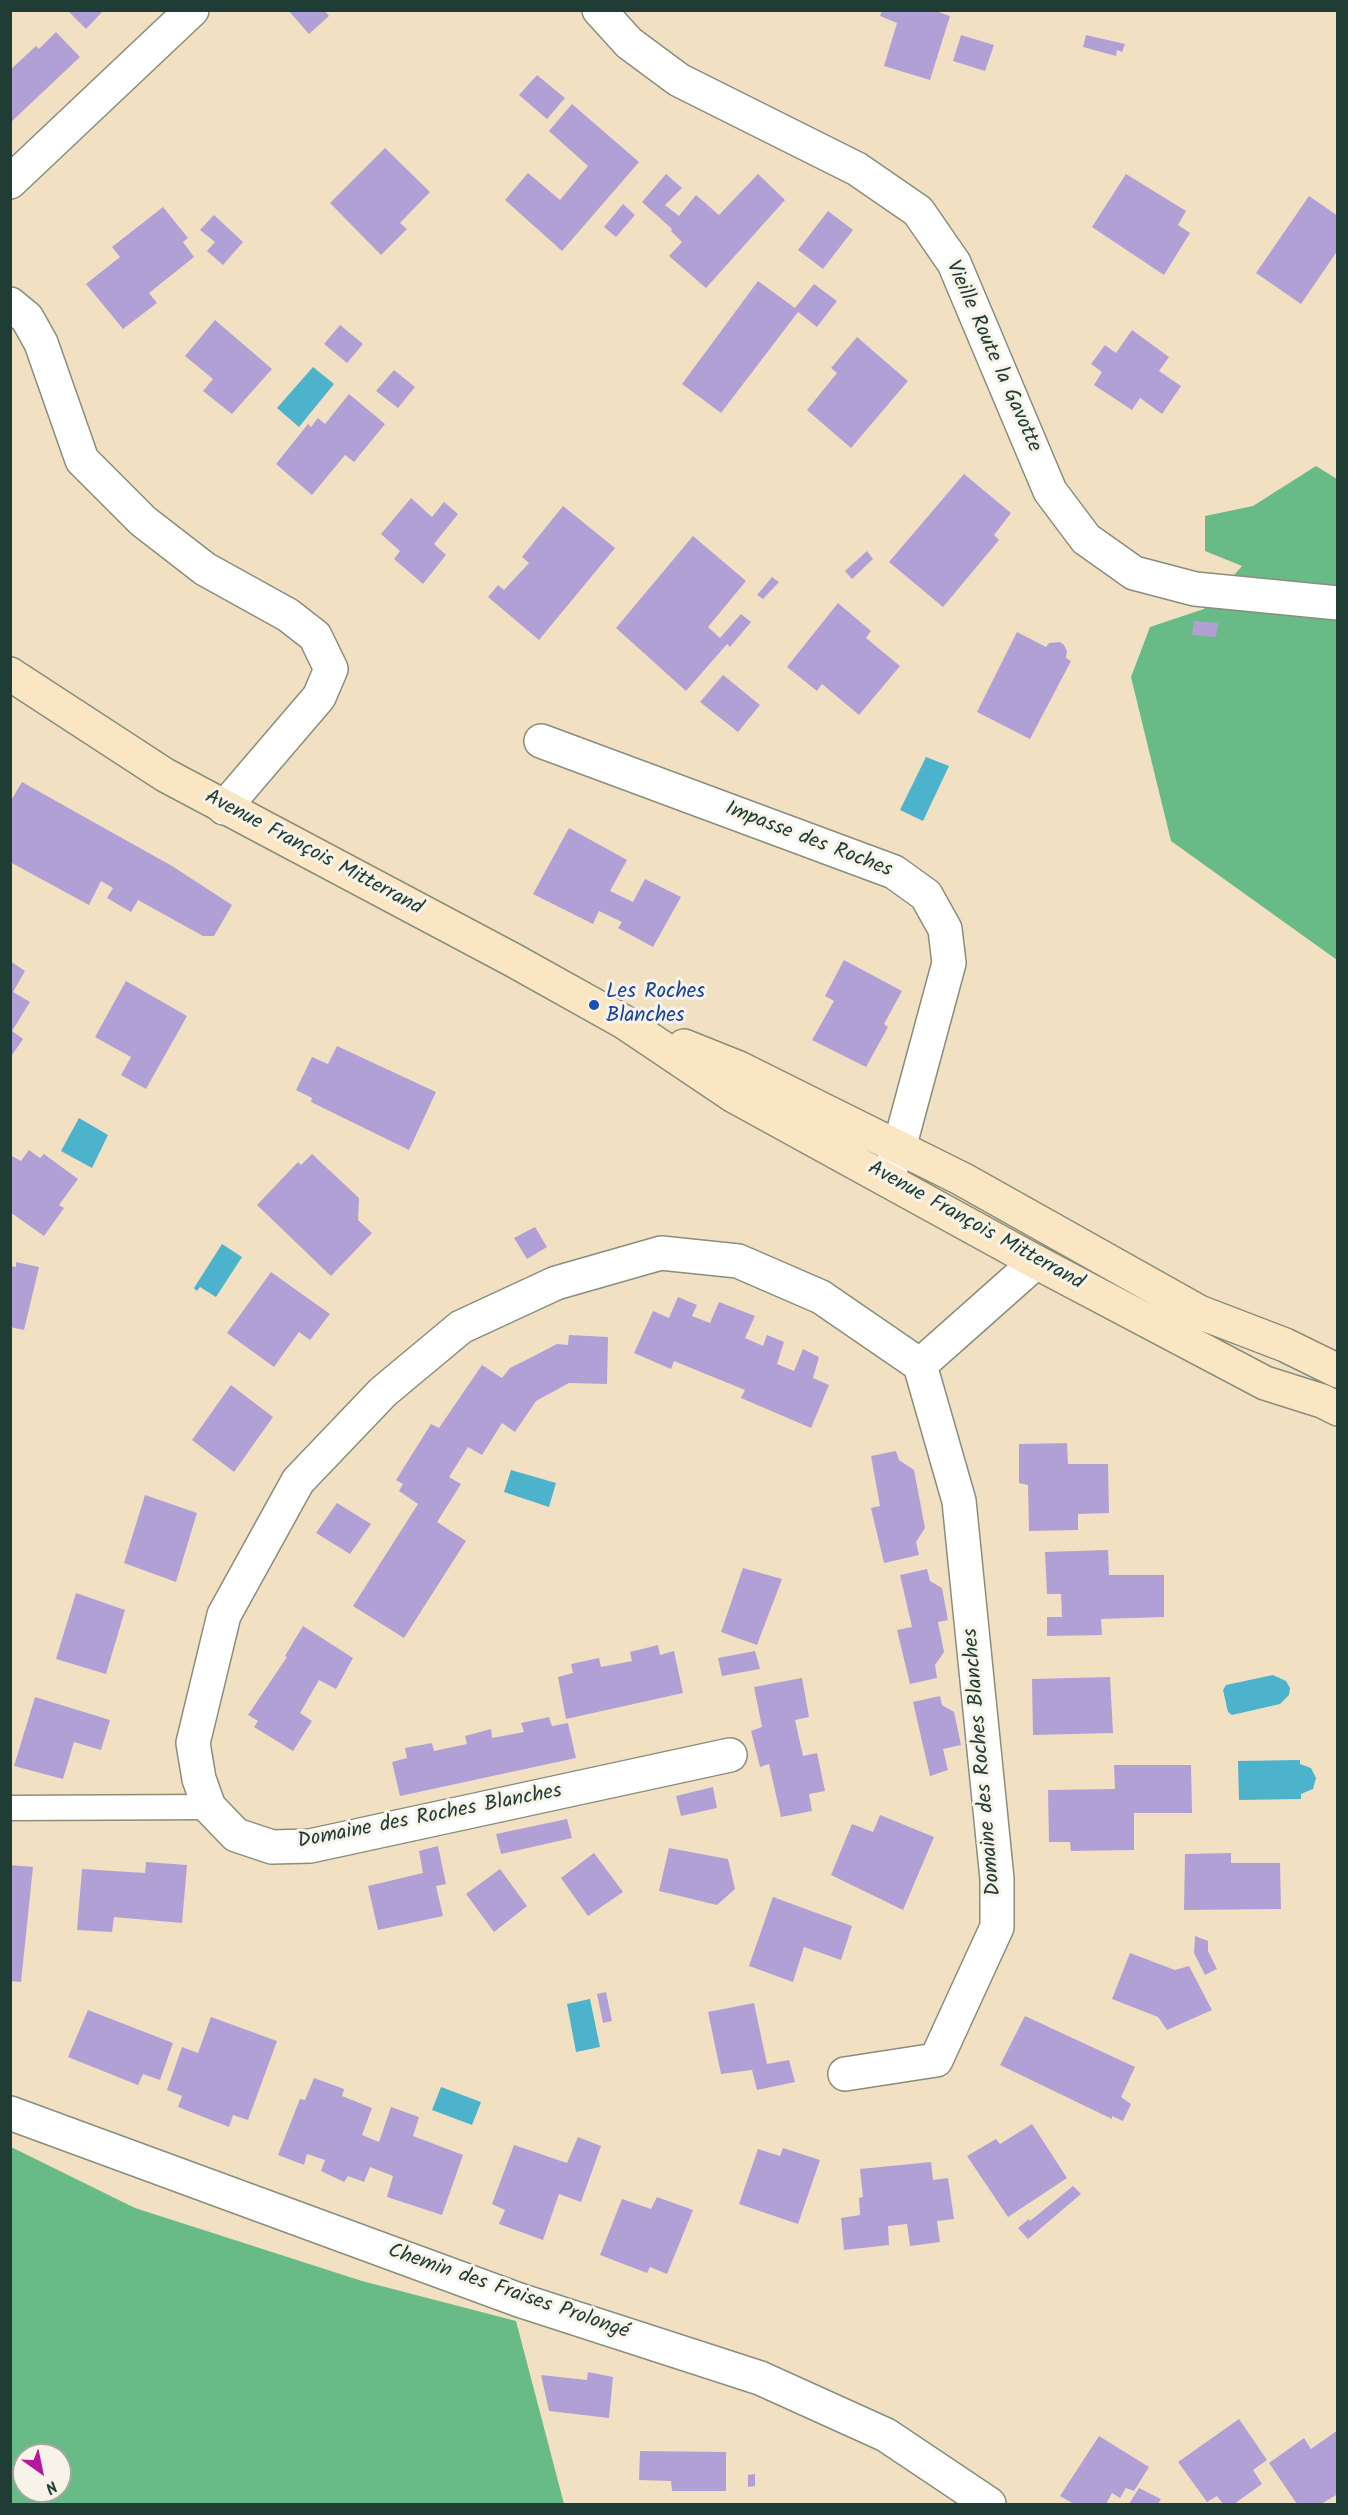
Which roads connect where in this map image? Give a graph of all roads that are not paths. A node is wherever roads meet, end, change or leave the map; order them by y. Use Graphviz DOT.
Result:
graph roads {
  1 [pos="192,10"];
  2 [pos="599,10"];
  3 [pos="10,182"];
  4 [pos="10,304"];
  5 [pos="1338,603"];
  6 [pos="10,674"];
  7 [pos="541,741"];
  8 [pos="224,808"];
  9 [pos="624,1022"];
  10 [pos="899,1148"];
  11 [pos="887,1178"];
  12 [pos="1036,1263"];
  13 [pos="920,1365"];
  14 [pos="1338,1371"];
  15 [pos="1338,1409"];
  16 [pos="730,1755"];
  17 [pos="209,1807"];
  18 [pos="10,1808"];
  19 [pos="845,2074"];
  20 [pos="10,2113"];
  21 [pos="989,2505"];
  1 -- 3 [label="street"];
  2 -- 5 [label="street, Vieille Route la Gavotte"];
  4 -- 8 [label="street"];
  6 -- 8 [label="main road, Avenue François Mitterrand"];
  7 -- 10 [label="street, Impasse des Roches"];
  8 -- 9 [label="main road, Avenue François Mitterrand"];
  9 -- 10 [label="main road, Avenue François Mitterrand"];
  9 -- 11 [label="main road, Avenue François Mitterrand"];
  10 -- 11 [label="street, Impasse des Roches"];
  10 -- 14 [label="main road, Avenue François Mitterrand"];
  11 -- 12 [label="main road, Avenue François Mitterrand"];
  12 -- 13 [label="street"];
  12 -- 15 [label="main road, Avenue François Mitterrand"];
  13 -- 17 [label="street, Domaine des Roches Blanches"];
  13 -- 19 [label="street, Domaine des Roches Blanches"];
  16 -- 17 [label="street, Domaine des Roches Blanches"];
  17 -- 18 [label="lane"];
  20 -- 21 [label="street, Chemin des Fraises Prolongé"];
}
